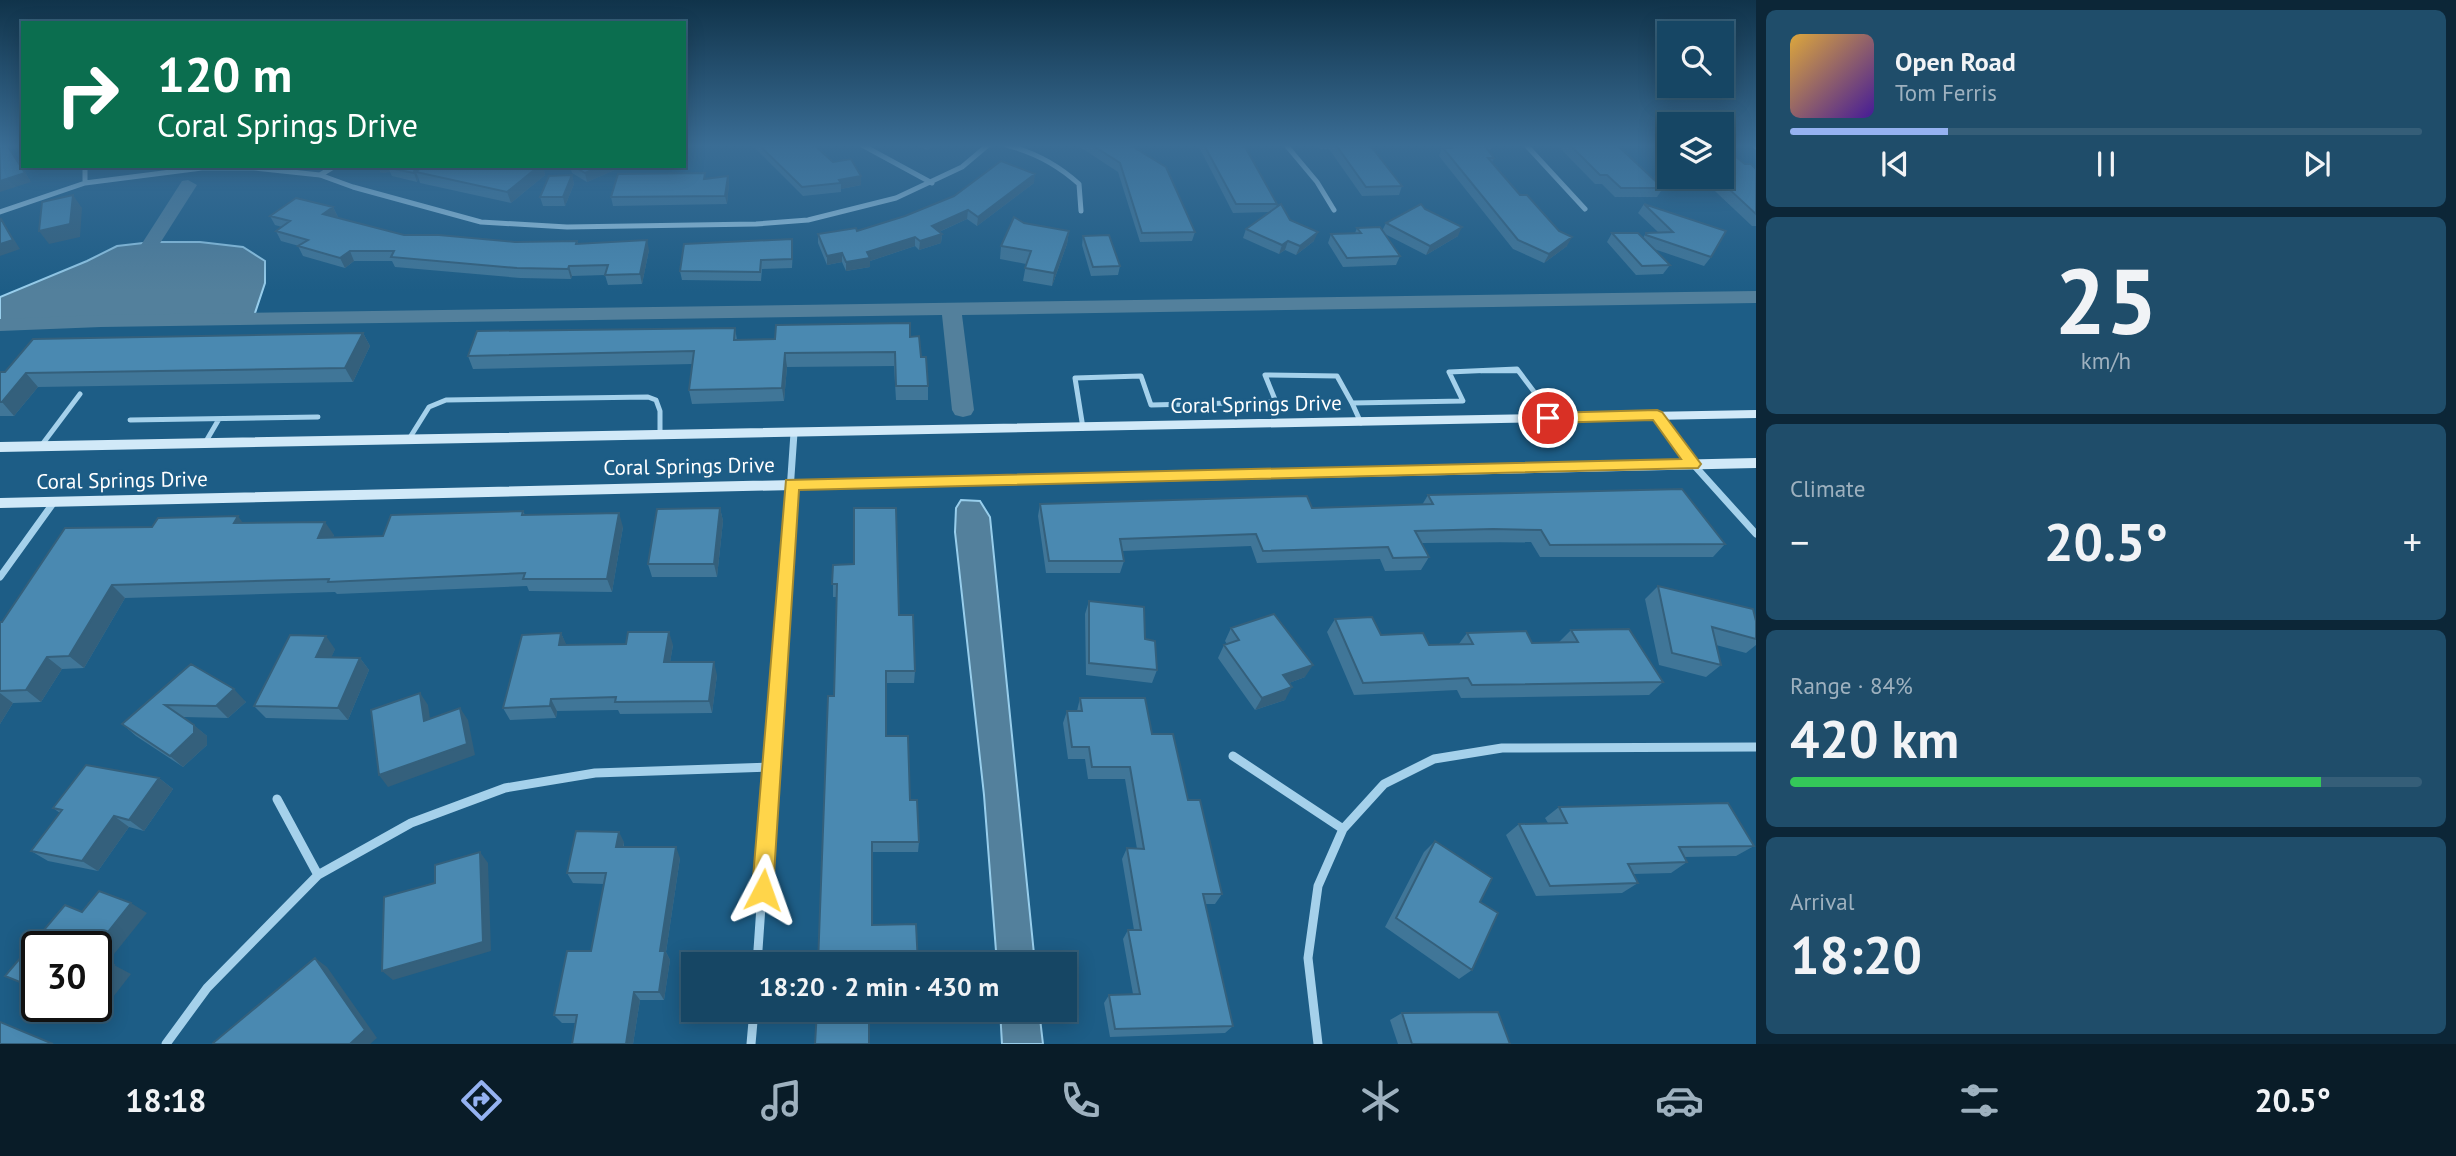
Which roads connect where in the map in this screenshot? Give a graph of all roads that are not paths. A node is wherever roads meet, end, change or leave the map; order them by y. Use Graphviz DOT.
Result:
graph roads {
  1 [pos="54,194"];
  2 [pos="378,194"];
  3 [pos="906,194"];
  4 [pos="1080,194"];
  5 [pos="1324,194"];
  6 [pos="1571,194"];
  7 [pos="1585,209"];
  8 [pos="1334,210"];
  9 [pos="1081,211"];
  10 [pos="0,212"];
  11 [pos="80,394"];
  12 [pos="1352,403"];
  13 [pos="1756,414"];
  14 [pos="1657,415"];
  15 [pos="317,417"];
  16 [pos="1553,418"];
  17 [pos="220,419"];
  18 [pos="130,420"];
  19 [pos="1362,423"];
  20 [pos="1083,428"];
  21 [pos="794,433"];
  22 [pos="660,435"];
  23 [pos="409,439"];
  24 [pos="205,443"];
  25 [pos="41,446"];
  26 [pos="0,447"];
  27 [pos="1756,463"];
  28 [pos="1693,464"];
  29 [pos="791,484"];
  30 [pos="54,502"];
  31 [pos="0,503"];
  32 [pos="1756,534"];
  33 [pos="0,577"];
  34 [pos="1756,747"];
  35 [pos="1233,756"];
  36 [pos="772,767"];
  37 [pos="277,799"];
  38 [pos="1343,829"];
  39 [pos="318,874"];
  40 [pos="758,952"];
  41 [pos="753,1022"];
  42 [pos="166,1044"];
  43 [pos="751,1044"];
  44 [pos="1318,1044"];
  1 -- 10 [label="street"];
  2 -- 3 [label="street"];
  4 -- 9 [label="street"];
  5 -- 8 [label="street"];
  6 -- 7 [label="street"];
  11 -- 25 [label="lane"];
  12 -- 16 [label="lane"];
  12 -- 19 [label="lane"];
  12 -- 20 [label="lane"];
  13 -- 14 [label="main road, Coral Springs Drive"];
  14 -- 16 [label="main road, Coral Springs Drive"];
  14 -- 28 [label="street"];
  15 -- 17 [label="lane"];
  16 -- 19 [label="main road, Coral Springs Drive"];
  17 -- 18 [label="lane"];
  17 -- 24 [label="lane"];
  19 -- 20 [label="main road, Coral Springs Drive"];
  20 -- 21 [label="main road, Coral Springs Drive"];
  21 -- 22 [label="main road, Coral Springs Drive"];
  21 -- 29 [label="street"];
  22 -- 23 [label="main road, Coral Springs Drive"];
  22 -- 23 [label="lane"];
  23 -- 24 [label="main road, Coral Springs Drive"];
  24 -- 25 [label="main road, Coral Springs Drive"];
  25 -- 26 [label="main road, Coral Springs Drive"];
  27 -- 28 [label="main road, Coral Springs Drive"];
  28 -- 29 [label="main road, Coral Springs Drive"];
  28 -- 32 [label="street"];
  29 -- 30 [label="main road, Coral Springs Drive"];
  29 -- 36 [label="street"];
  30 -- 31 [label="main road, Coral Springs Drive"];
  30 -- 33 [label="street"];
  34 -- 38 [label="street"];
  35 -- 38 [label="street"];
  36 -- 39 [label="street"];
  36 -- 40 [label="street"];
  37 -- 39 [label="street"];
  38 -- 44 [label="street"];
  39 -- 42 [label="street"];
  41 -- 43 [label="street"];
}
